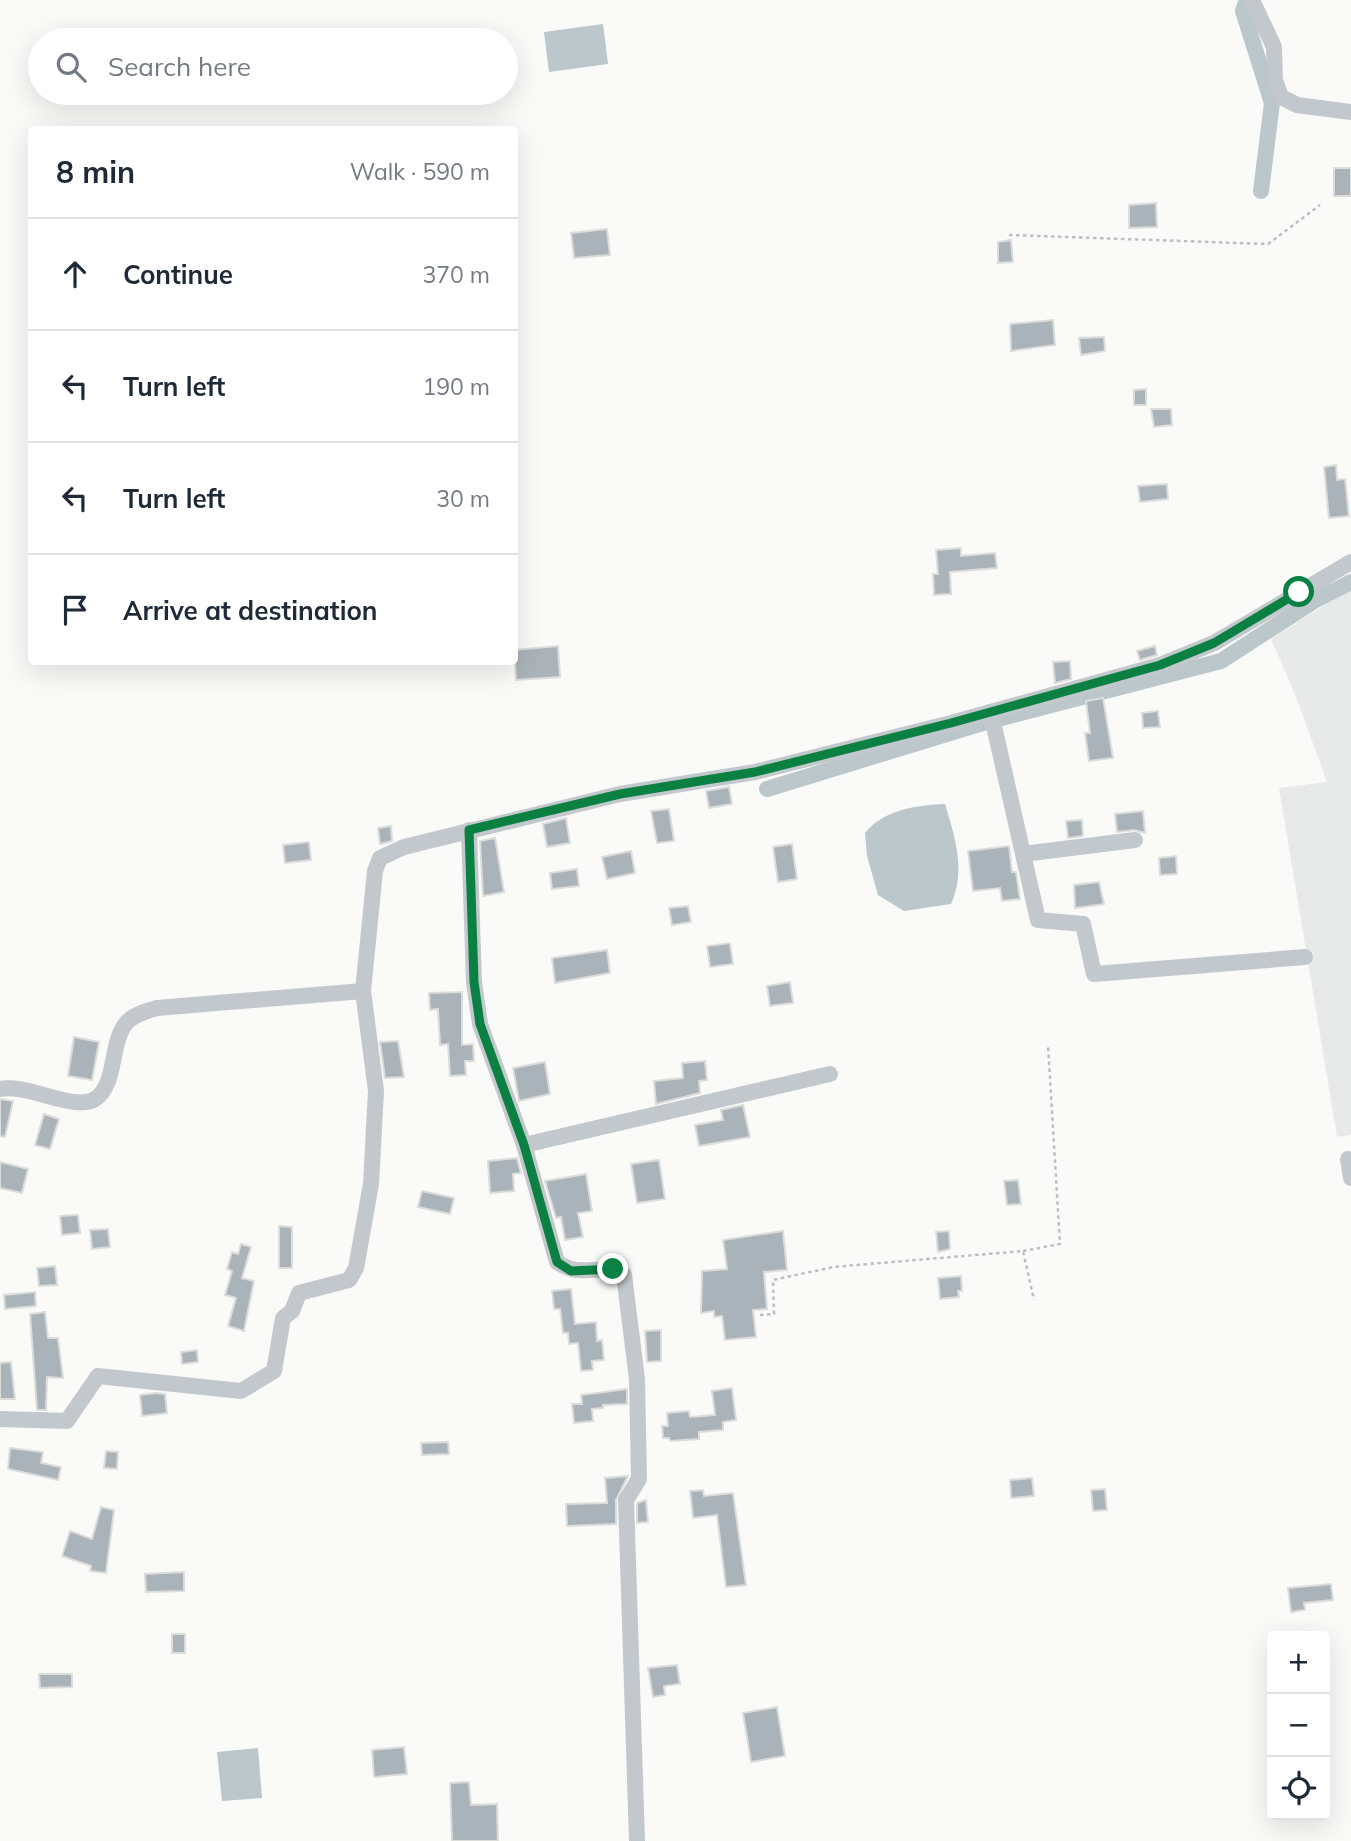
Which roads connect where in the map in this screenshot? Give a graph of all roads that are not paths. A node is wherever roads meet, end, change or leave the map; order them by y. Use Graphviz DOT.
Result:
graph roads {
  1 [pos="1252,0"];
  2 [pos="1351,112"];
  3 [pos="1351,562"];
  4 [pos="991,713"];
  5 [pos="469,830"];
  6 [pos="1135,840"];
  7 [pos="1023,854"];
  8 [pos="1305,957"];
  9 [pos="363,991"];
  10 [pos="830,1074"];
  11 [pos="0,1089"];
  12 [pos="524,1145"];
  13 [pos="1348,1159"];
  14 [pos="1351,1178"];
  15 [pos="0,1419"];
  16 [pos="637,1841"];
  1 -- 2 [label="street"];
  3 -- 5 [label="street"];
  4 -- 7 [label="street"];
  5 -- 9 [label="street"];
  5 -- 12 [label="street"];
  6 -- 7 [label="street"];
  7 -- 8 [label="street"];
  9 -- 11 [label="street"];
  9 -- 15 [label="street"];
  10 -- 12 [label="street"];
  12 -- 16 [label="street"];
  13 -- 14 [label="street"];
}
